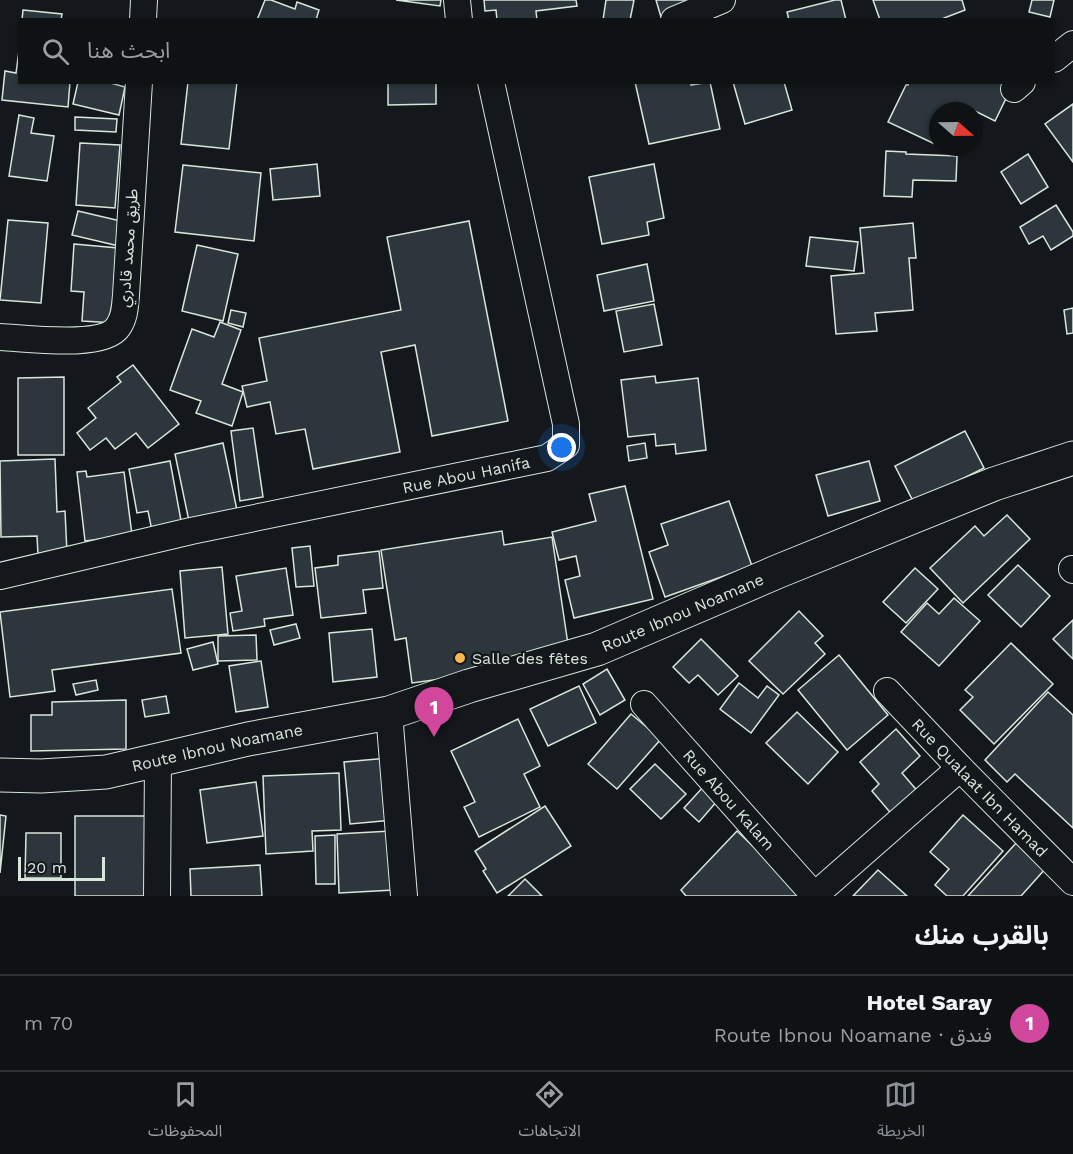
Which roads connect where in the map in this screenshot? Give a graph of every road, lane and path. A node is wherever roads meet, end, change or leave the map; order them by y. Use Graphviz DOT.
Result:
graph roads {
  1 [pos="144,0"];
  2 [pos="457,0"];
  3 [pos="722,0"];
  4 [pos="143,18"];
  5 [pos="459,18"];
  6 [pos="679,18"];
  7 [pos="1073,44"];
  8 [pos="1055,58"];
  9 [pos="139,84"];
  10 [pos="491,84"];
  11 [pos="0,337"];
  12 [pos="1073,458"];
  13 [pos="0,576"];
  14 [pos="887,691"];
  15 [pos="645,704"];
  16 [pos="389,713"];
  17 [pos="158,760"];
  18 [pos="960,768"];
  19 [pos="0,775"];
  20 [pos="1073,882"];
  21 [pos="157,896"];
  22 [pos="404,896"];
  23 [pos="814,896"];
  1 -- 4 [label="street"];
  2 -- 5 [label="street"];
  3 -- 6 [label="street"];
  7 -- 8 [label="street"];
  9 -- 11 [label="street, طريق محمد قادري"];
  10 -- 13 [label="street, Rue Abou Hanifa"];
  12 -- 16 [label="street, Route Ibnou Noamane"];
  14 -- 18 [label="street, Rue Qualaat Ibn Hamad"];
  15 -- 23 [label="street, Rue Abou Kalam"];
  16 -- 17 [label="street, Route Ibnou Noamane"];
  16 -- 22 [label="street"];
  17 -- 19 [label="street, Route Ibnou Noamane"];
  17 -- 21 [label="street"];
  18 -- 20 [label="street, Rue Qualaat Ibn Hamad"];
  18 -- 23 [label="street"];
}
